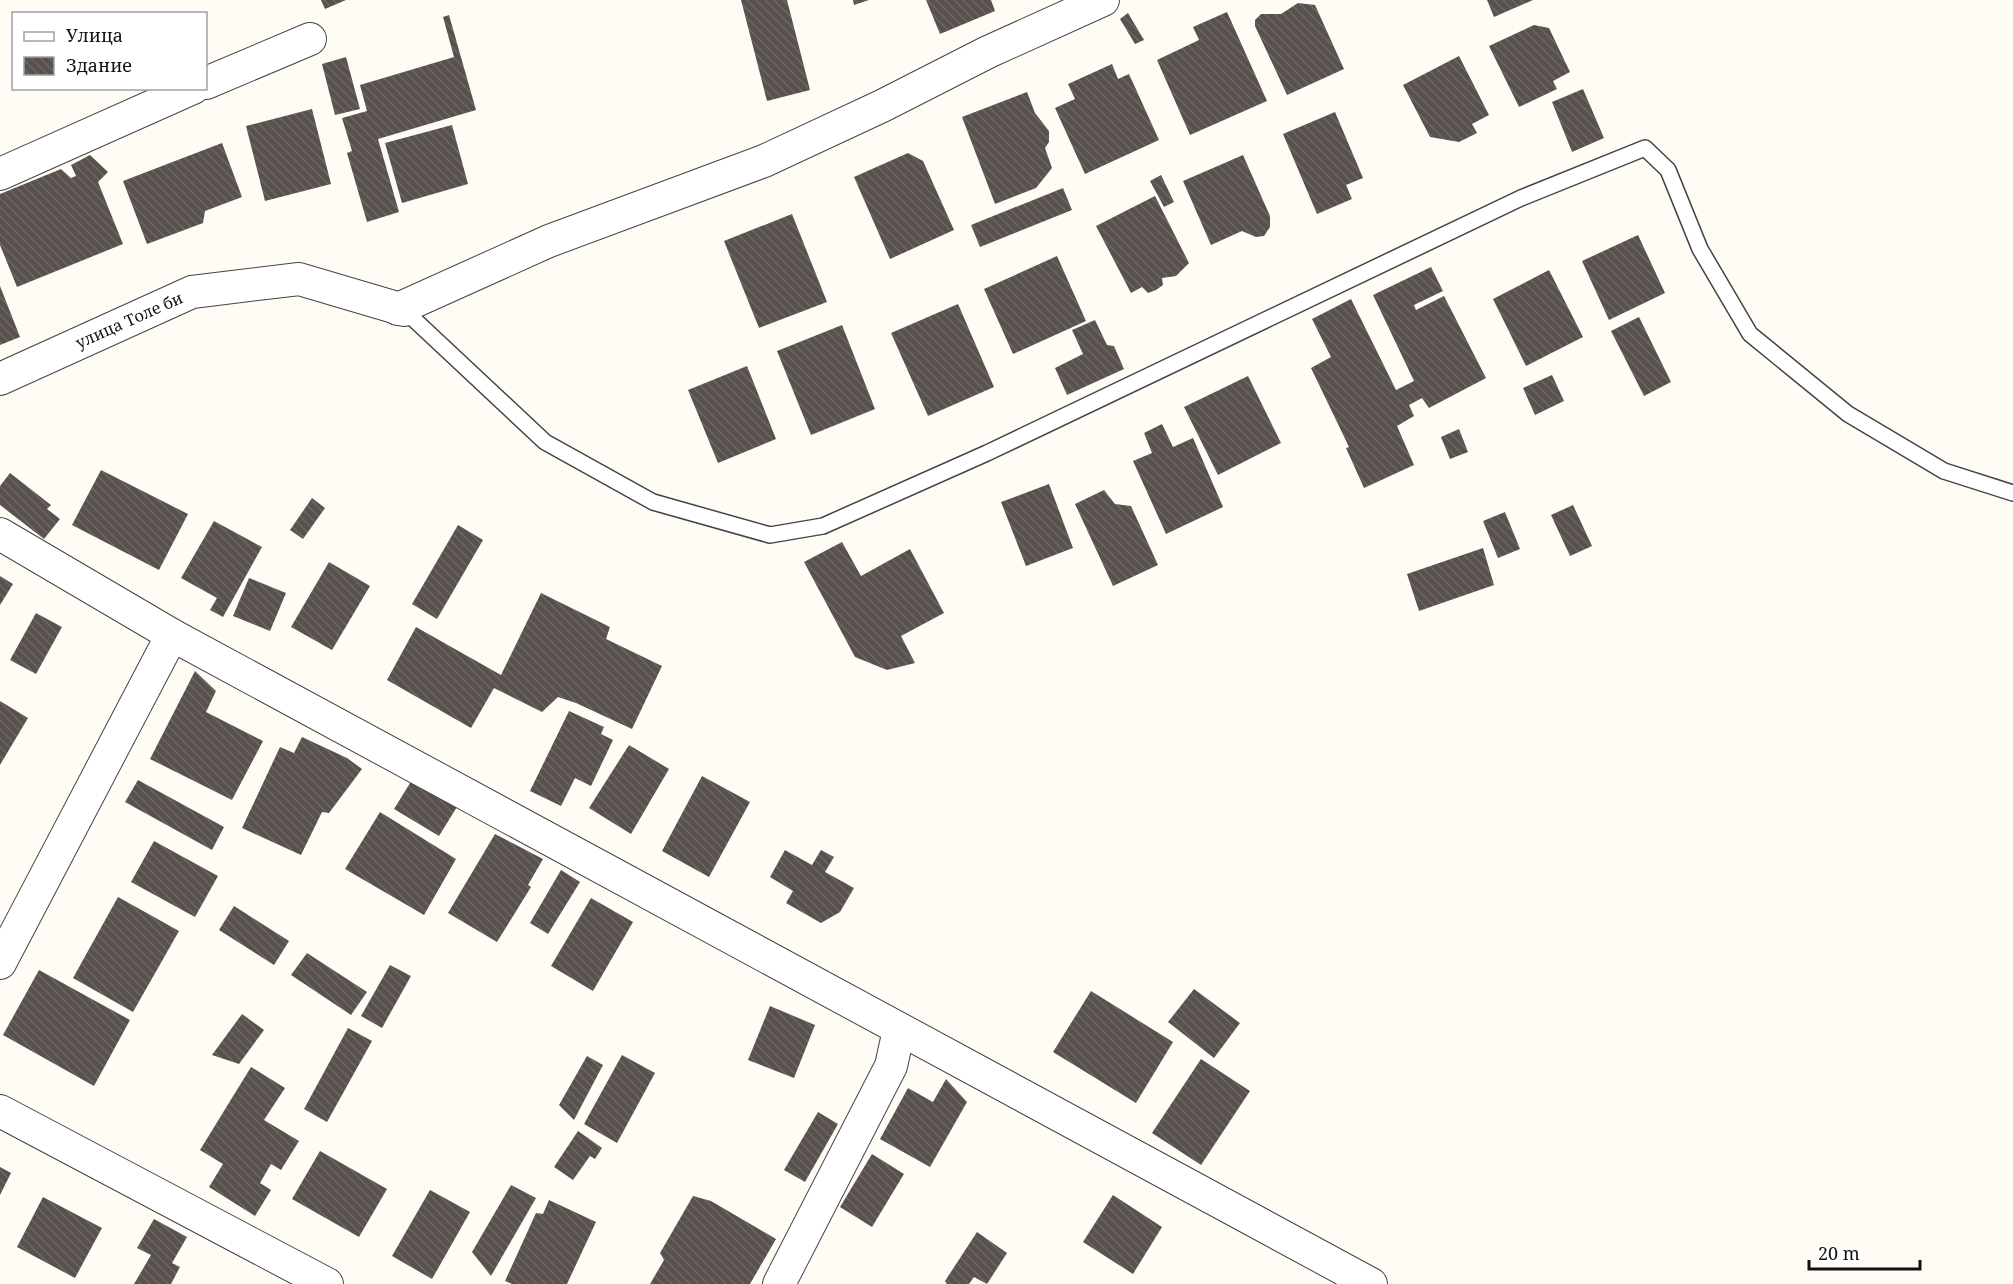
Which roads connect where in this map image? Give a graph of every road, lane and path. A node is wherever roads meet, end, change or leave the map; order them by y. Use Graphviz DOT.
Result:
graph roads {
  1 [pos="1103,0"];
  2 [pos="310,39"];
  3 [pos="207,83"];
  4 [pos="189,90"];
  5 [pos="0,174"];
  6 [pos="401,310"];
  7 [pos="0,379"];
  8 [pos="2013,493"];
  9 [pos="0,534"];
  10 [pos="172,635"];
  11 [pos="0,963"];
  12 [pos="899,1030"];
  13 [pos="0,1112"];
  14 [pos="327,1284"];
  15 [pos="778,1284"];
  16 [pos="1371,1284"];
  1 -- 6 [label="street"];
  2 -- 3 [label="street"];
  4 -- 5 [label="street"];
  6 -- 7 [label="street, улица Толе би"];
  6 -- 8 [label="lane"];
  9 -- 10 [label="street"];
  10 -- 11 [label="street"];
  10 -- 12 [label="street"];
  12 -- 15 [label="street"];
  12 -- 16 [label="street"];
  13 -- 14 [label="street"];
}
